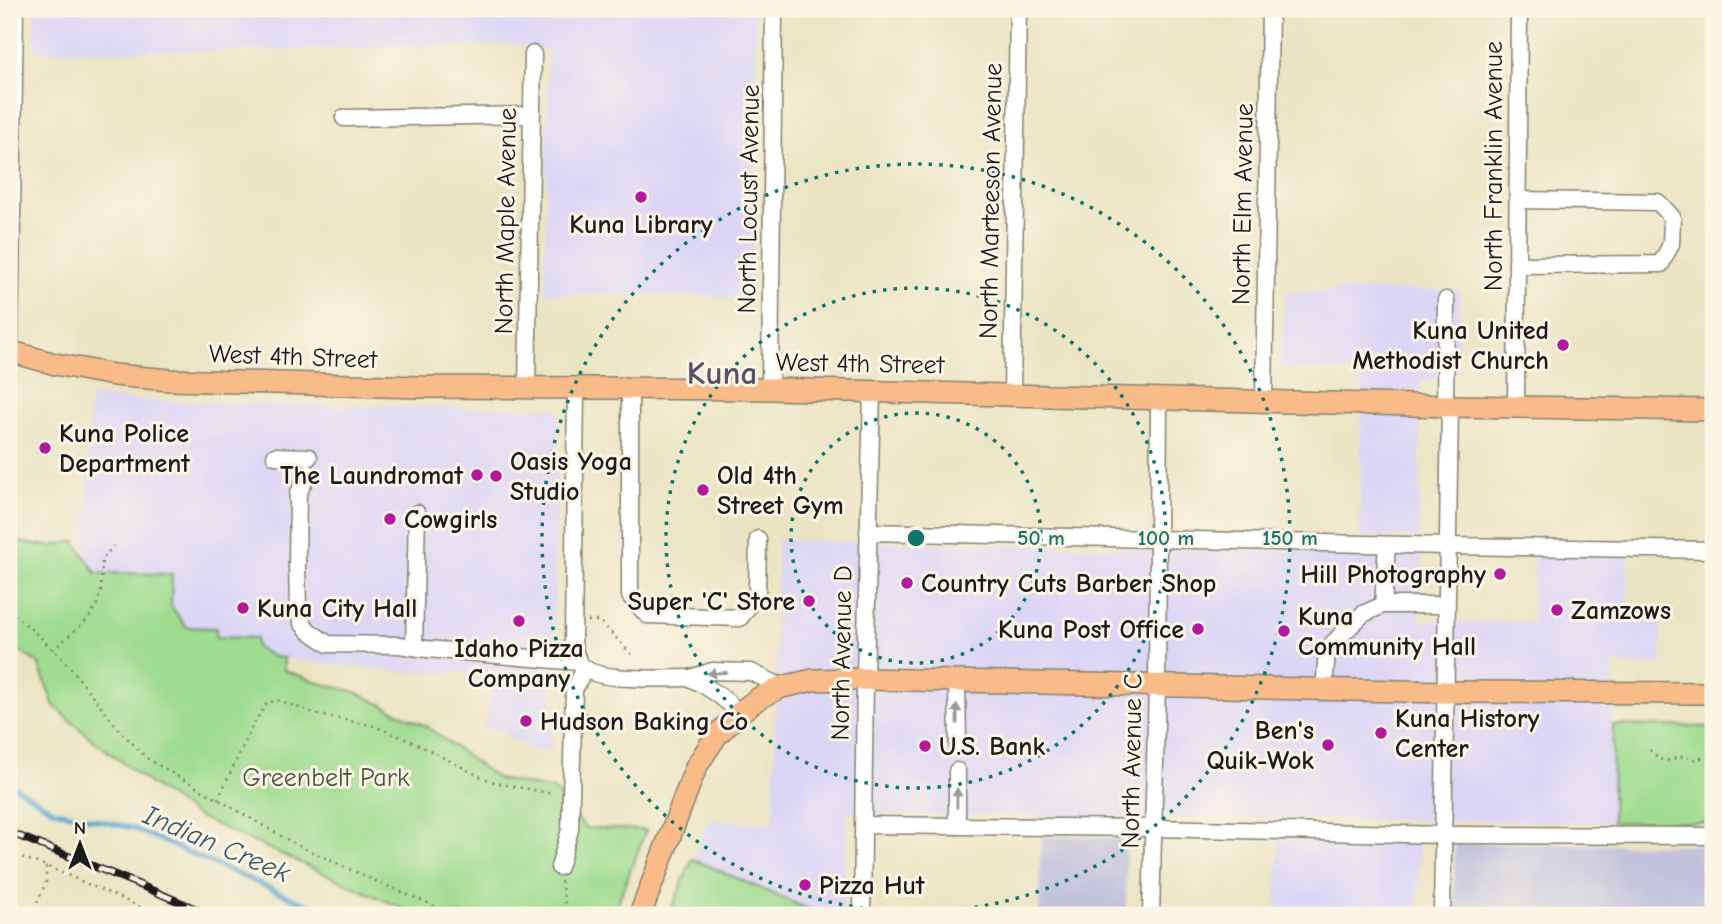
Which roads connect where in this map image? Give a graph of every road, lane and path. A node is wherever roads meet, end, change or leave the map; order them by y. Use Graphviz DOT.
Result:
graph roads {
  1 [pos="15,9"];
  2 [pos="775,9"];
  3 [pos="1018,9"];
  4 [pos="1270,9"];
  5 [pos="1519,9"];
  6 [pos="533,54"];
  7 [pos="531,115"];
  8 [pos="344,118"];
  9 [pos="1518,200"];
  10 [pos="1517,265"];
  11 [pos="1446,300"];
  12 [pos="10,352"];
  13 [pos="527,388"];
  14 [pos="576,389"];
  15 [pos="630,389"];
  16 [pos="771,389"];
  17 [pos="872,392"];
  18 [pos="1012,394"];
  19 [pos="1159,398"];
  20 [pos="1264,401"];
  21 [pos="1447,406"];
  22 [pos="1516,407"];
  23 [pos="1713,410"];
  24 [pos="275,456"];
  25 [pos="417,513"];
  26 [pos="868,533"];
  27 [pos="758,539"];
  28 [pos="1158,539"];
  29 [pos="1387,545"];
  30 [pos="113,546"];
  31 [pos="1447,546"];
  32 [pos="1713,550"];
  33 [pos="1383,604"];
  34 [pos="1446,605"];
  35 [pos="9,610"];
  36 [pos="588,621"];
  37 [pos="414,647"];
  38 [pos="53,650"];
  39 [pos="635,658"];
  40 [pos="581,665"];
  41 [pos="690,678"];
  42 [pos="864,679"];
  43 [pos="957,682"];
  44 [pos="1157,686"];
  45 [pos="782,687"];
  46 [pos="1324,690"];
  47 [pos="1444,692"];
  48 [pos="1713,693"];
  49 [pos="739,713"];
  50 [pos="1707,721"];
  51 [pos="1713,735"];
  52 [pos="958,746"];
  53 [pos="1650,750"];
  54 [pos="1713,760"];
  55 [pos="957,771"];
  56 [pos="571,794"];
  57 [pos="218,799"];
  58 [pos="863,825"];
  59 [pos="957,826"];
  60 [pos="1154,828"];
  61 [pos="1443,835"];
  62 [pos="1713,836"];
  63 [pos="9,853"];
  64 [pos="46,866"];
  65 [pos="559,867"];
  66 [pos="32,915"];
  67 [pos="159,915"];
  68 [pos="457,915"];
  69 [pos="567,915"];
  70 [pos="640,915"];
  71 [pos="862,915"];
  72 [pos="1151,915"];
  73 [pos="1442,915"];
  1 -- 12 [label="street"];
  2 -- 16 [label="street, North Locust Avenue"];
  3 -- 18 [label="street, North Marteeson Avenue"];
  4 -- 20 [label="street, North Elm Avenue"];
  5 -- 9 [label="street, North Franklin Avenue"];
  6 -- 7 [label="street, North Maple Avenue"];
  7 -- 8 [label="street"];
  7 -- 13 [label="street, North Maple Avenue"];
  9 -- 10 [label="street, North Franklin Avenue"];
  9 -- 10 [label="street"];
  10 -- 22 [label="street, North Franklin Avenue"];
  11 -- 21 [label="street"];
  12 -- 13 [label="main road, West 4th Street"];
  13 -- 14 [label="main road, West 4th Street"];
  14 -- 15 [label="main road, West 4th Street"];
  14 -- 40 [label="street"];
  15 -- 16 [label="main road, West 4th Street"];
  15 -- 27 [label="street"];
  16 -- 17 [label="main road, West 4th Street"];
  17 -- 18 [label="main road, West 4th Street"];
  17 -- 26 [label="street, North Avenue D"];
  18 -- 19 [label="main road, West 4th Street"];
  19 -- 20 [label="main road, West 4th Street"];
  19 -- 28 [label="street, North Avenue C"];
  20 -- 21 [label="main road, West 4th Street"];
  21 -- 22 [label="main road, West 4th Street"];
  21 -- 31 [label="street"];
  22 -- 23 [label="main road, West 4th Street"];
  24 -- 37 [label="street"];
  25 -- 37 [label="street"];
  26 -- 28 [label="street"];
  26 -- 42 [label="street, North Avenue D"];
  28 -- 29 [label="street"];
  28 -- 44 [label="street, North Avenue C"];
  29 -- 31 [label="street"];
  29 -- 33 [label="street"];
  30 -- 38 [label="path"];
  31 -- 32 [label="street"];
  31 -- 34 [label="street"];
  33 -- 34 [label="street"];
  33 -- 46 [label="street"];
  34 -- 47 [label="street"];
  35 -- 38 [label="path"];
  36 -- 39 [label="path"];
  37 -- 40 [label="street"];
  38 -- 57 [label="path"];
  40 -- 41 [label="street"];
  40 -- 56 [label="street"];
  45 -- 41 [label="street, one-way"];
  41 -- 49 [label="street"];
  42 -- 43 [label="main road"];
  42 -- 45 [label="main road"];
  42 -- 58 [label="street, North Avenue D"];
  43 -- 44 [label="main road"];
  52 -- 43 [label="street, one-way"];
  44 -- 46 [label="main road"];
  44 -- 60 [label="street, North Avenue C"];
  45 -- 49 [label="main road"];
  46 -- 47 [label="main road"];
  47 -- 48 [label="main road"];
  47 -- 61 [label="street"];
  49 -- 70 [label="main road"];
  50 -- 51 [label="path"];
  53 -- 54 [label="path"];
  59 -- 55 [label="street, one-way"];
  56 -- 57 [label="path"];
  56 -- 65 [label="street"];
  57 -- 68 [label="path"];
  58 -- 59 [label="street"];
  58 -- 71 [label="street, North Avenue D"];
  59 -- 60 [label="street"];
  60 -- 61 [label="street"];
  60 -- 72 [label="street, North Avenue C"];
  61 -- 62 [label="street"];
  61 -- 73 [label="street"];
  63 -- 64 [label="path"];
  64 -- 66 [label="path"];
  64 -- 67 [label="path"];
  65 -- 69 [label="path"];
}
